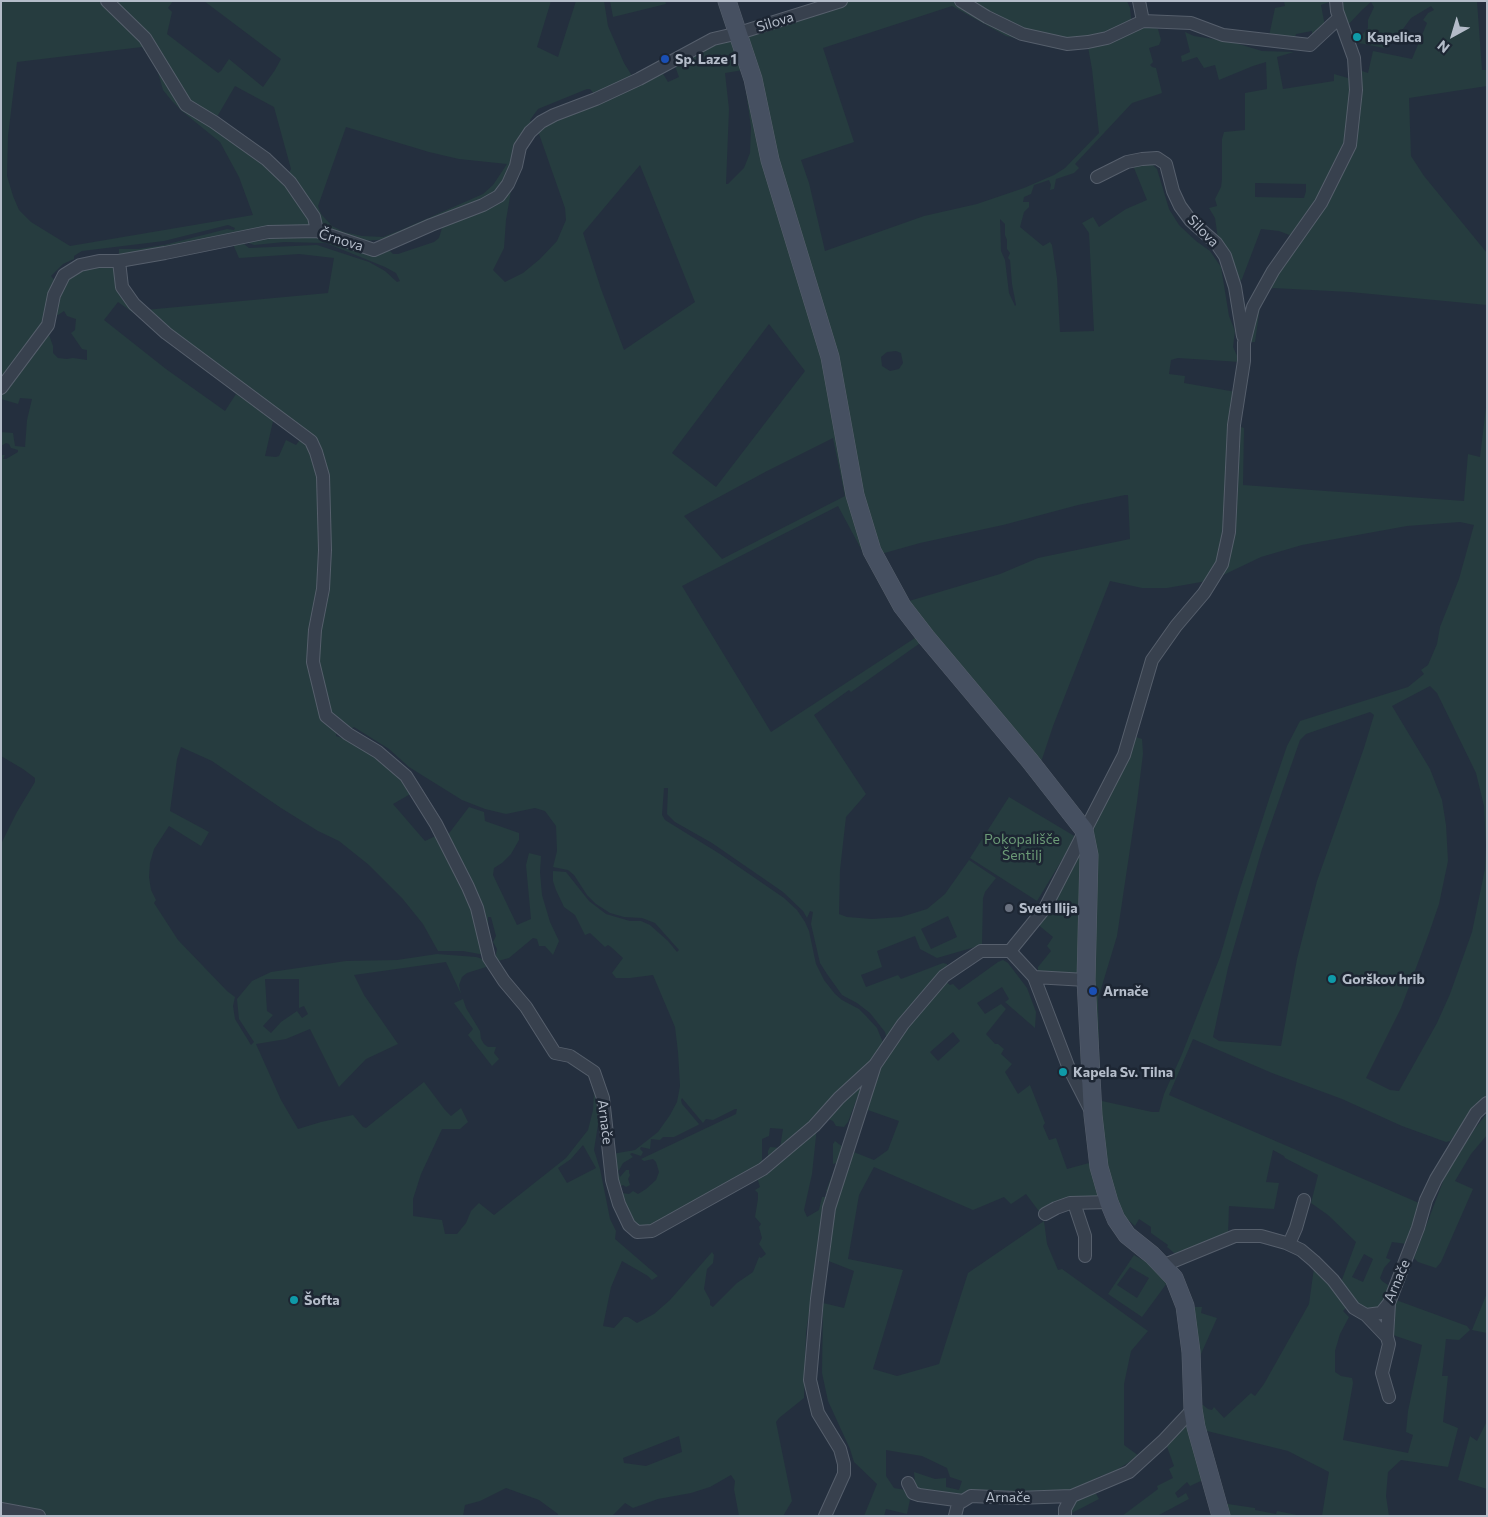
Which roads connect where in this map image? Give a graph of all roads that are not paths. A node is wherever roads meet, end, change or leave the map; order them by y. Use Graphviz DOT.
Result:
graph roads {
  1 [pos="107,1"];
  2 [pos="727,1"];
  3 [pos="841,1"];
  4 [pos="961,1"];
  5 [pos="1139,1"];
  6 [pos="1336,1"];
  7 [pos="1339,18"];
  8 [pos="1143,21"];
  9 [pos="739,33"];
  10 [pos="1097,177"];
  11 [pos="317,231"];
  12 [pos="119,261"];
  13 [pos="1244,343"];
  14 [pos="1,388"];
  15 [pos="1084,830"];
  16 [pos="1010,951"];
  17 [pos="1034,977"];
  18 [pos="1086,980"];
  19 [pos="875,1065"];
  20 [pos="1487,1103"];
  21 [pos="1093,1115"];
  22 [pos="1304,1200"];
  23 [pos="1109,1202"];
  24 [pos="1074,1203"];
  25 [pos="1045,1214"];
  26 [pos="1289,1244"];
  27 [pos="1085,1256"];
  28 [pos="1162,1266"];
  29 [pos="1389,1303"];
  30 [pos="1366,1315"];
  31 [pos="1387,1337"];
  32 [pos="1389,1397"];
  33 [pos="1193,1409"];
  34 [pos="908,1483"];
  35 [pos="1072,1496"];
  36 [pos="963,1501"];
  37 [pos="1,1509"];
  38 [pos="39,1516"];
  39 [pos="825,1516"];
  40 [pos="954,1516"];
  41 [pos="1064,1516"];
  42 [pos="1221,1516"];
  1 -- 11 [label="street"];
  2 -- 9 [label="street"];
  3 -- 9 [label="street, Silova"];
  4 -- 8 [label="street"];
  5 -- 8 [label="street"];
  6 -- 7 [label="street"];
  7 -- 8 [label="street"];
  7 -- 13 [label="street"];
  9 -- 11 [label="street, Črnova"];
  9 -- 15 [label="street"];
  10 -- 13 [label="street, Silova"];
  11 -- 12 [label="street, Črnova"];
  12 -- 14 [label="street, Črnova"];
  12 -- 19 [label="street, Arnače"];
  13 -- 15 [label="street"];
  15 -- 16 [label="street"];
  15 -- 18 [label="street"];
  16 -- 17 [label="street"];
  16 -- 19 [label="street"];
  17 -- 18 [label="street"];
  17 -- 21 [label="street"];
  18 -- 21 [label="street"];
  19 -- 39 [label="street"];
  20 -- 29 [label="street, Arnače"];
  21 -- 23 [label="street"];
  22 -- 26 [label="street"];
  23 -- 24 [label="street"];
  23 -- 28 [label="street"];
  24 -- 25 [label="street"];
  24 -- 27 [label="street"];
  26 -- 28 [label="street"];
  26 -- 30 [label="street"];
  28 -- 33 [label="street"];
  29 -- 30 [label="street, Arnače"];
  29 -- 31 [label="street"];
  30 -- 31 [label="street"];
  31 -- 32 [label="street"];
  33 -- 35 [label="street, Arnače"];
  33 -- 42 [label="street"];
  34 -- 36 [label="street, Arnače"];
  35 -- 36 [label="street, Arnače"];
  35 -- 41 [label="street"];
  36 -- 40 [label="street"];
  37 -- 38 [label="street"];
}
